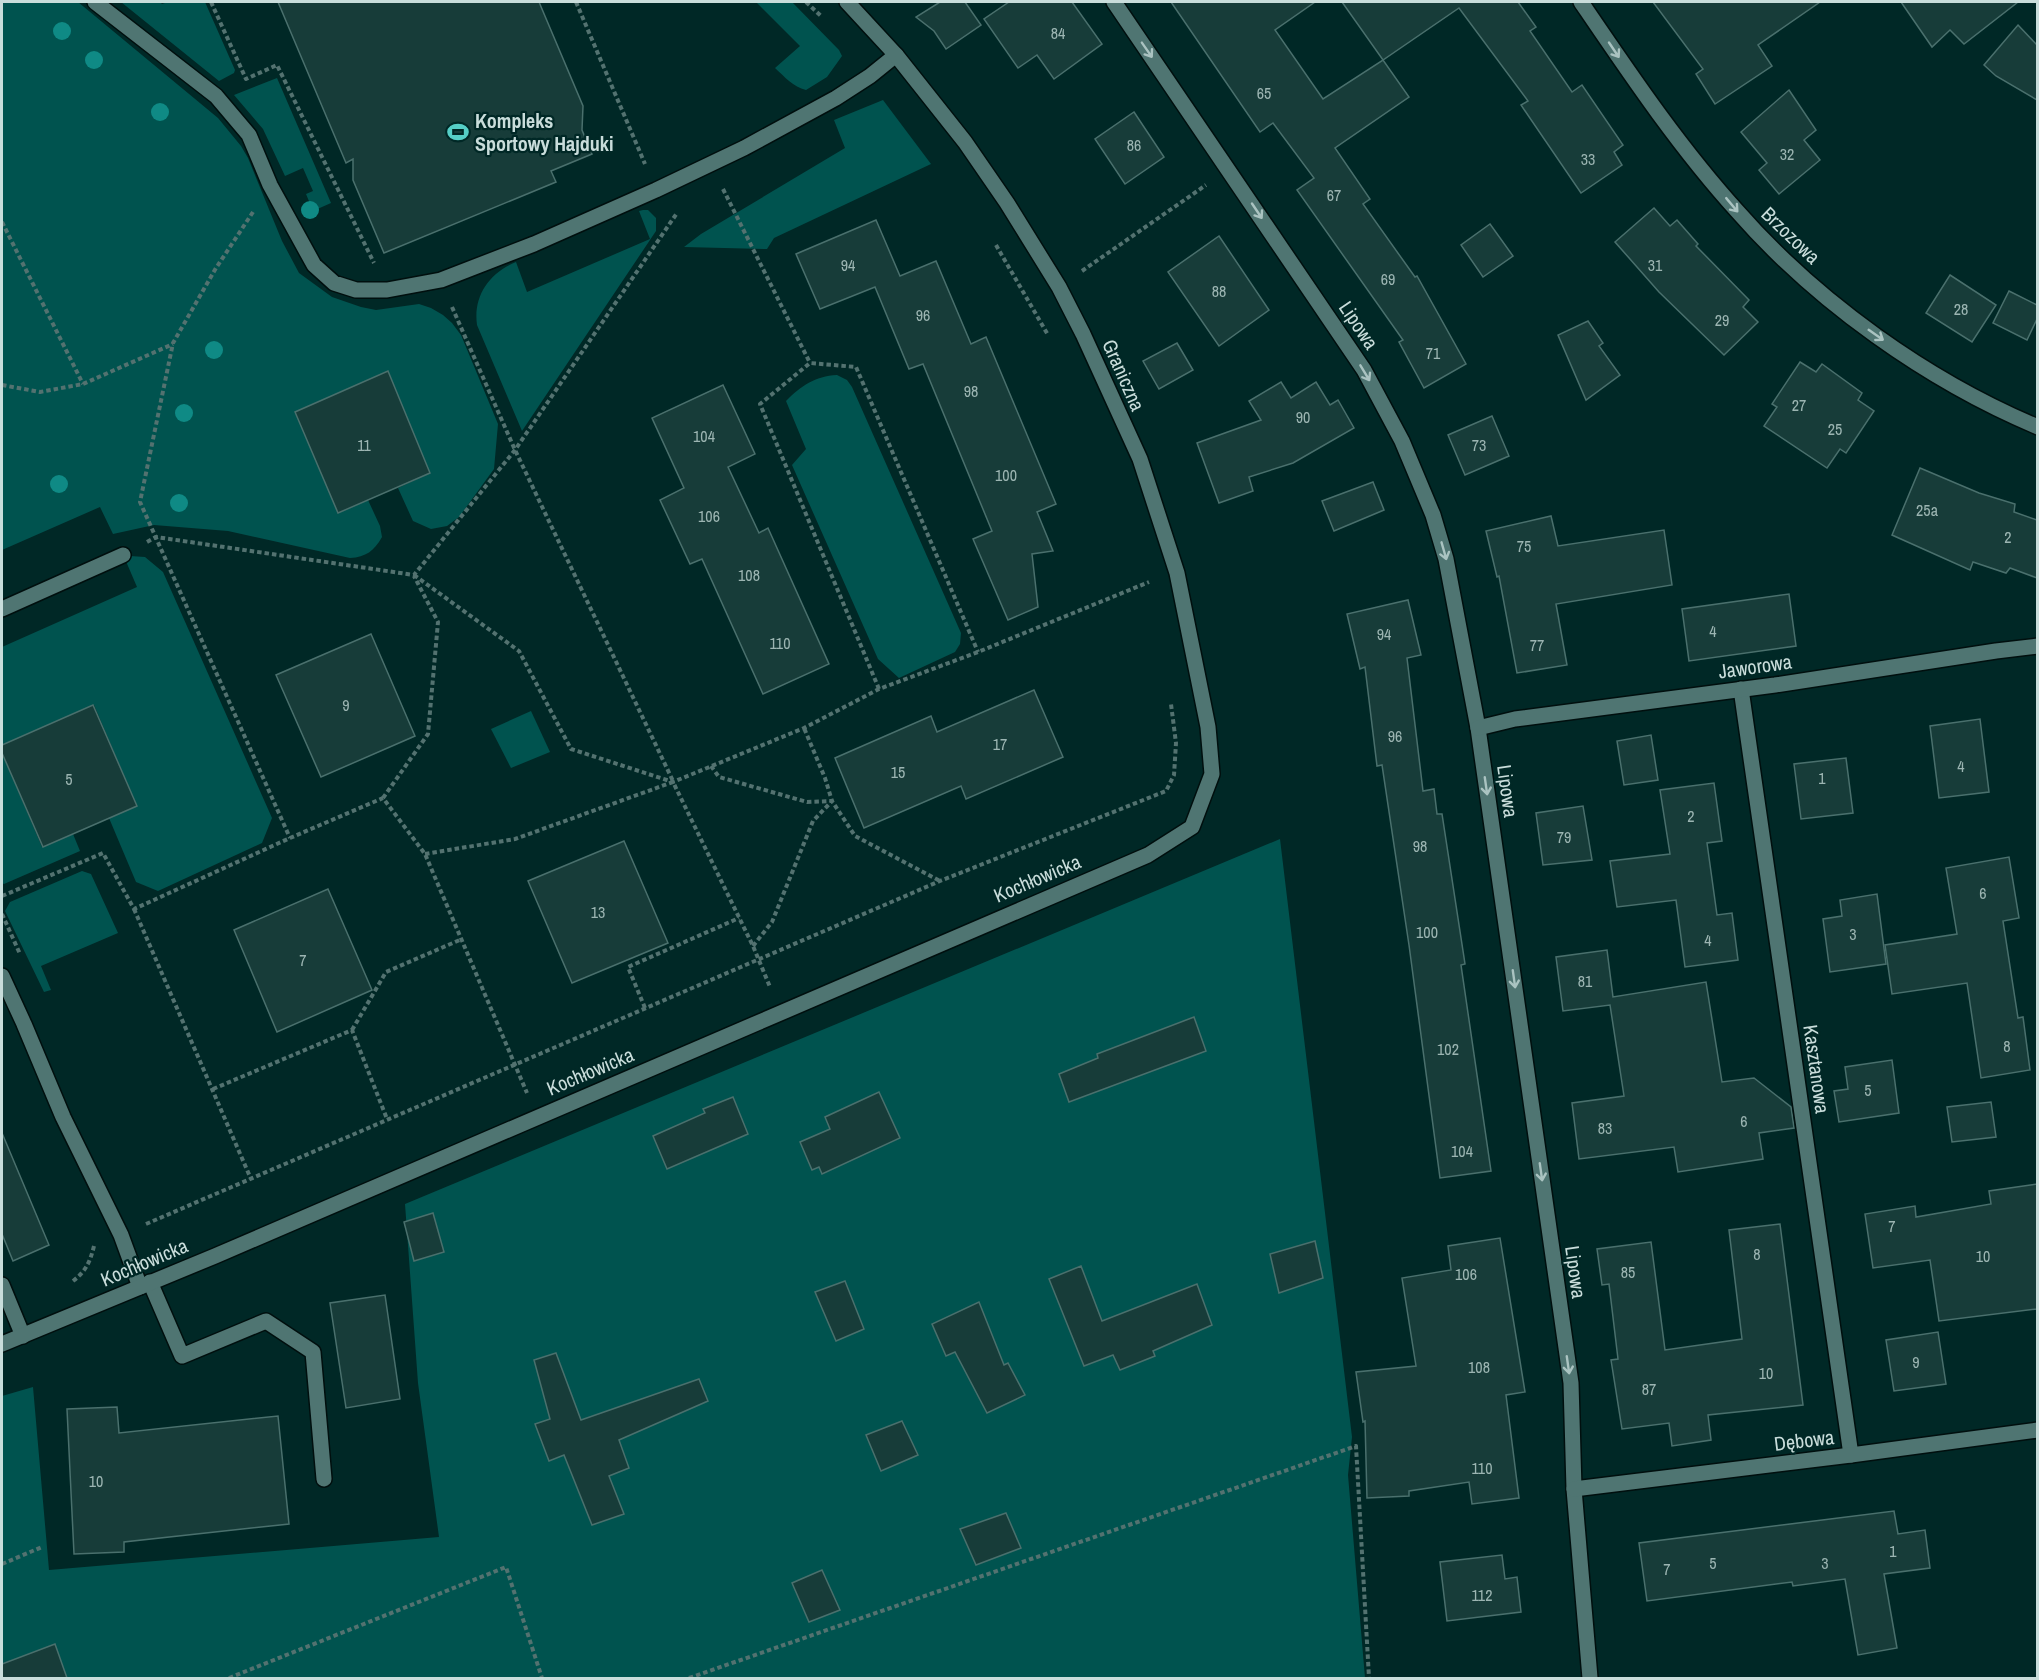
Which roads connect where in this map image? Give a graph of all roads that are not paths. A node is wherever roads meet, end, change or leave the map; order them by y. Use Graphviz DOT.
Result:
graph roads {
  1 [pos="95,2"];
  2 [pos="847,2"];
  3 [pos="1114,2"];
  4 [pos="1581,2"];
  5 [pos="896,54"];
  6 [pos="2037,428"];
  7 [pos="123,555"];
  8 [pos="2,609"];
  9 [pos="2037,646"];
  10 [pos="1741,689"];
  11 [pos="1478,728"];
  12 [pos="1192,827"];
  13 [pos="2,976"];
  14 [pos="145,1284"];
  15 [pos="2,1285"];
  16 [pos="23,1336"];
  17 [pos="2,1344"];
  18 [pos="2037,1430"];
  19 [pos="1851,1455"];
  20 [pos="324,1479"];
  21 [pos="1575,1489"];
  22 [pos="1590,1678"];
  1 -- 5 [label="street"];
  2 -- 5 [label="street, Graniczna"];
  3 -- 11 [label="street, Lipowa, one-way"];
  4 -- 6 [label="street, Brzozowa, one-way"];
  5 -- 12 [label="street, Graniczna"];
  7 -- 8 [label="street"];
  9 -- 10 [label="street, Jaworowa"];
  10 -- 11 [label="street, Jaworowa"];
  10 -- 19 [label="street, Kasztanowa"];
  11 -- 21 [label="street, Lipowa, one-way"];
  12 -- 14 [label="street, Kochłowicka"];
  13 -- 14 [label="street"];
  14 -- 16 [label="street, Kochłowicka"];
  14 -- 20 [label="street"];
  15 -- 16 [label="street"];
  16 -- 17 [label="street, Kochłowicka"];
  18 -- 19 [label="street, Dębowa"];
  19 -- 21 [label="street, Dębowa"];
  21 -- 22 [label="street, Lipowa"];
}
